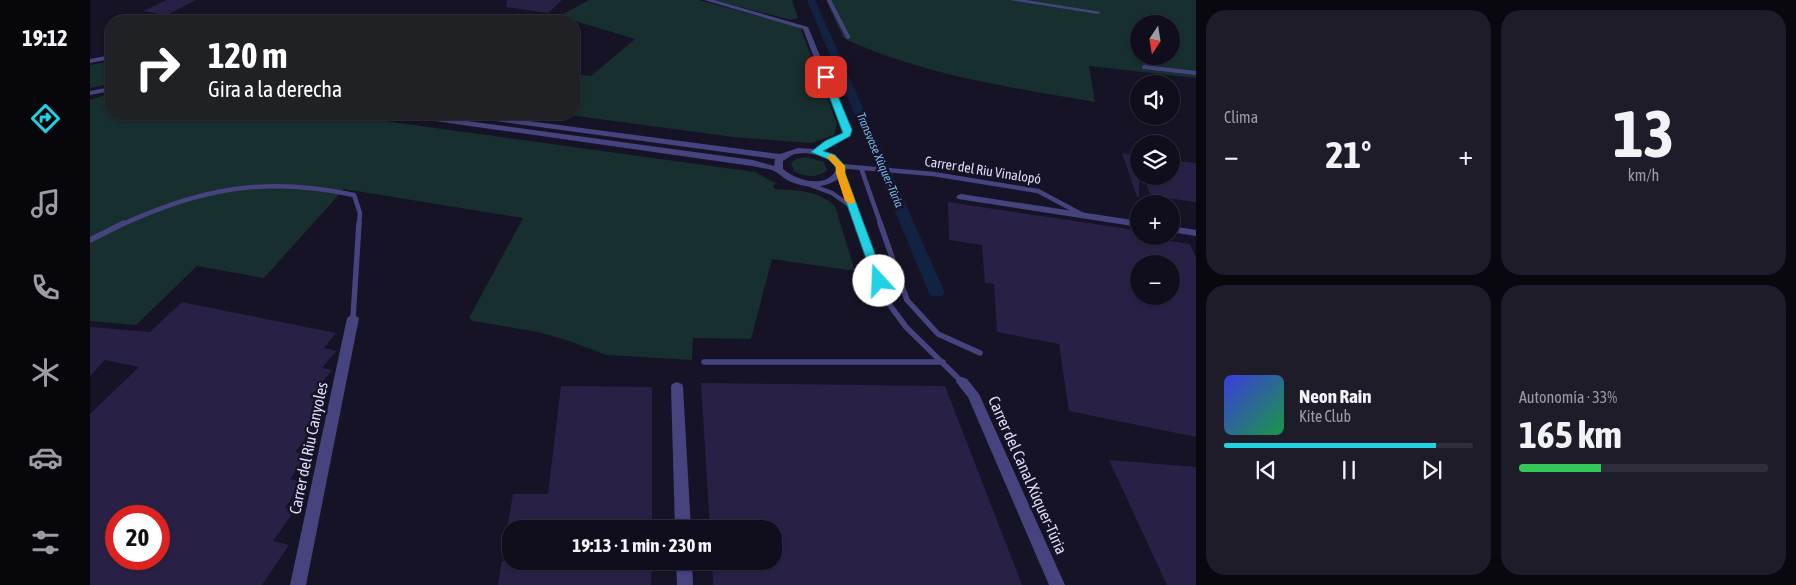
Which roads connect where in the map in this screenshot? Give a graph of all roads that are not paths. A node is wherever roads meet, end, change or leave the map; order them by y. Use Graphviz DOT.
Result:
graph roads {
  1 [pos="706,0"];
  2 [pos="829,0"];
  3 [pos="1013,0"];
  4 [pos="1098,12"];
  5 [pos="848,37"];
  6 [pos="105,58"];
  7 [pos="90,60"];
  8 [pos="1144,67"];
  9 [pos="1196,73"];
  10 [pos="105,90"];
  11 [pos="91,93"];
  12 [pos="443,120"];
  13 [pos="503,120"];
  14 [pos="816,152"];
  15 [pos="781,157"];
  16 [pos="864,168"];
  17 [pos="779,170"];
  18 [pos="840,170"];
  19 [pos="806,183"];
  20 [pos="961,197"];
  21 [pos="852,207"];
  22 [pos="1084,215"];
  23 [pos="1130,223"];
  24 [pos="1180,230"];
  25 [pos="1196,233"];
  26 [pos="90,240"];
  27 [pos="353,318"];
  28 [pos="980,353"];
  29 [pos="704,362"];
  30 [pos="944,362"];
  31 [pos="962,382"];
  32 [pos="677,387"];
  33 [pos="683,520"];
  34 [pos="684,570"];
  35 [pos="298,585"];
  36 [pos="685,585"];
  37 [pos="1057,585"];
  1 -- 14 [label="street"];
  2 -- 5 [label="lane"];
  3 -- 4 [label="street"];
  6 -- 7 [label="street"];
  8 -- 9 [label="lane"];
  10 -- 11 [label="street"];
  12 -- 17 [label="street"];
  13 -- 15 [label="street"];
  14 -- 15 [label="street"];
  14 -- 18 [label="street"];
  15 -- 17 [label="street"];
  16 -- 18 [label="lane, Carrer del Riu Vinalopó"];
  16 -- 22 [label="lane, Carrer del Riu Vinalopó"];
  16 -- 28 [label="lane"];
  17 -- 19 [label="street"];
  18 -- 19 [label="street"];
  18 -- 21 [label="lane"];
  19 -- 21 [label="lane"];
  20 -- 22 [label="street, Carrer del Riu Vinalopó"];
  21 -- 30 [label="lane"];
  22 -- 23 [label="street, Carrer del Riu Vinalopó"];
  24 -- 25 [label="street"];
  26 -- 27 [label="lane"];
  27 -- 35 [label="street, Carrer del Riu Canyoles"];
  29 -- 30 [label="lane"];
  30 -- 31 [label="lane"];
  31 -- 37 [label="street, Carrer del Canal Xúquer-Túria"];
  32 -- 33 [label="street"];
  34 -- 36 [label="street"];
}
